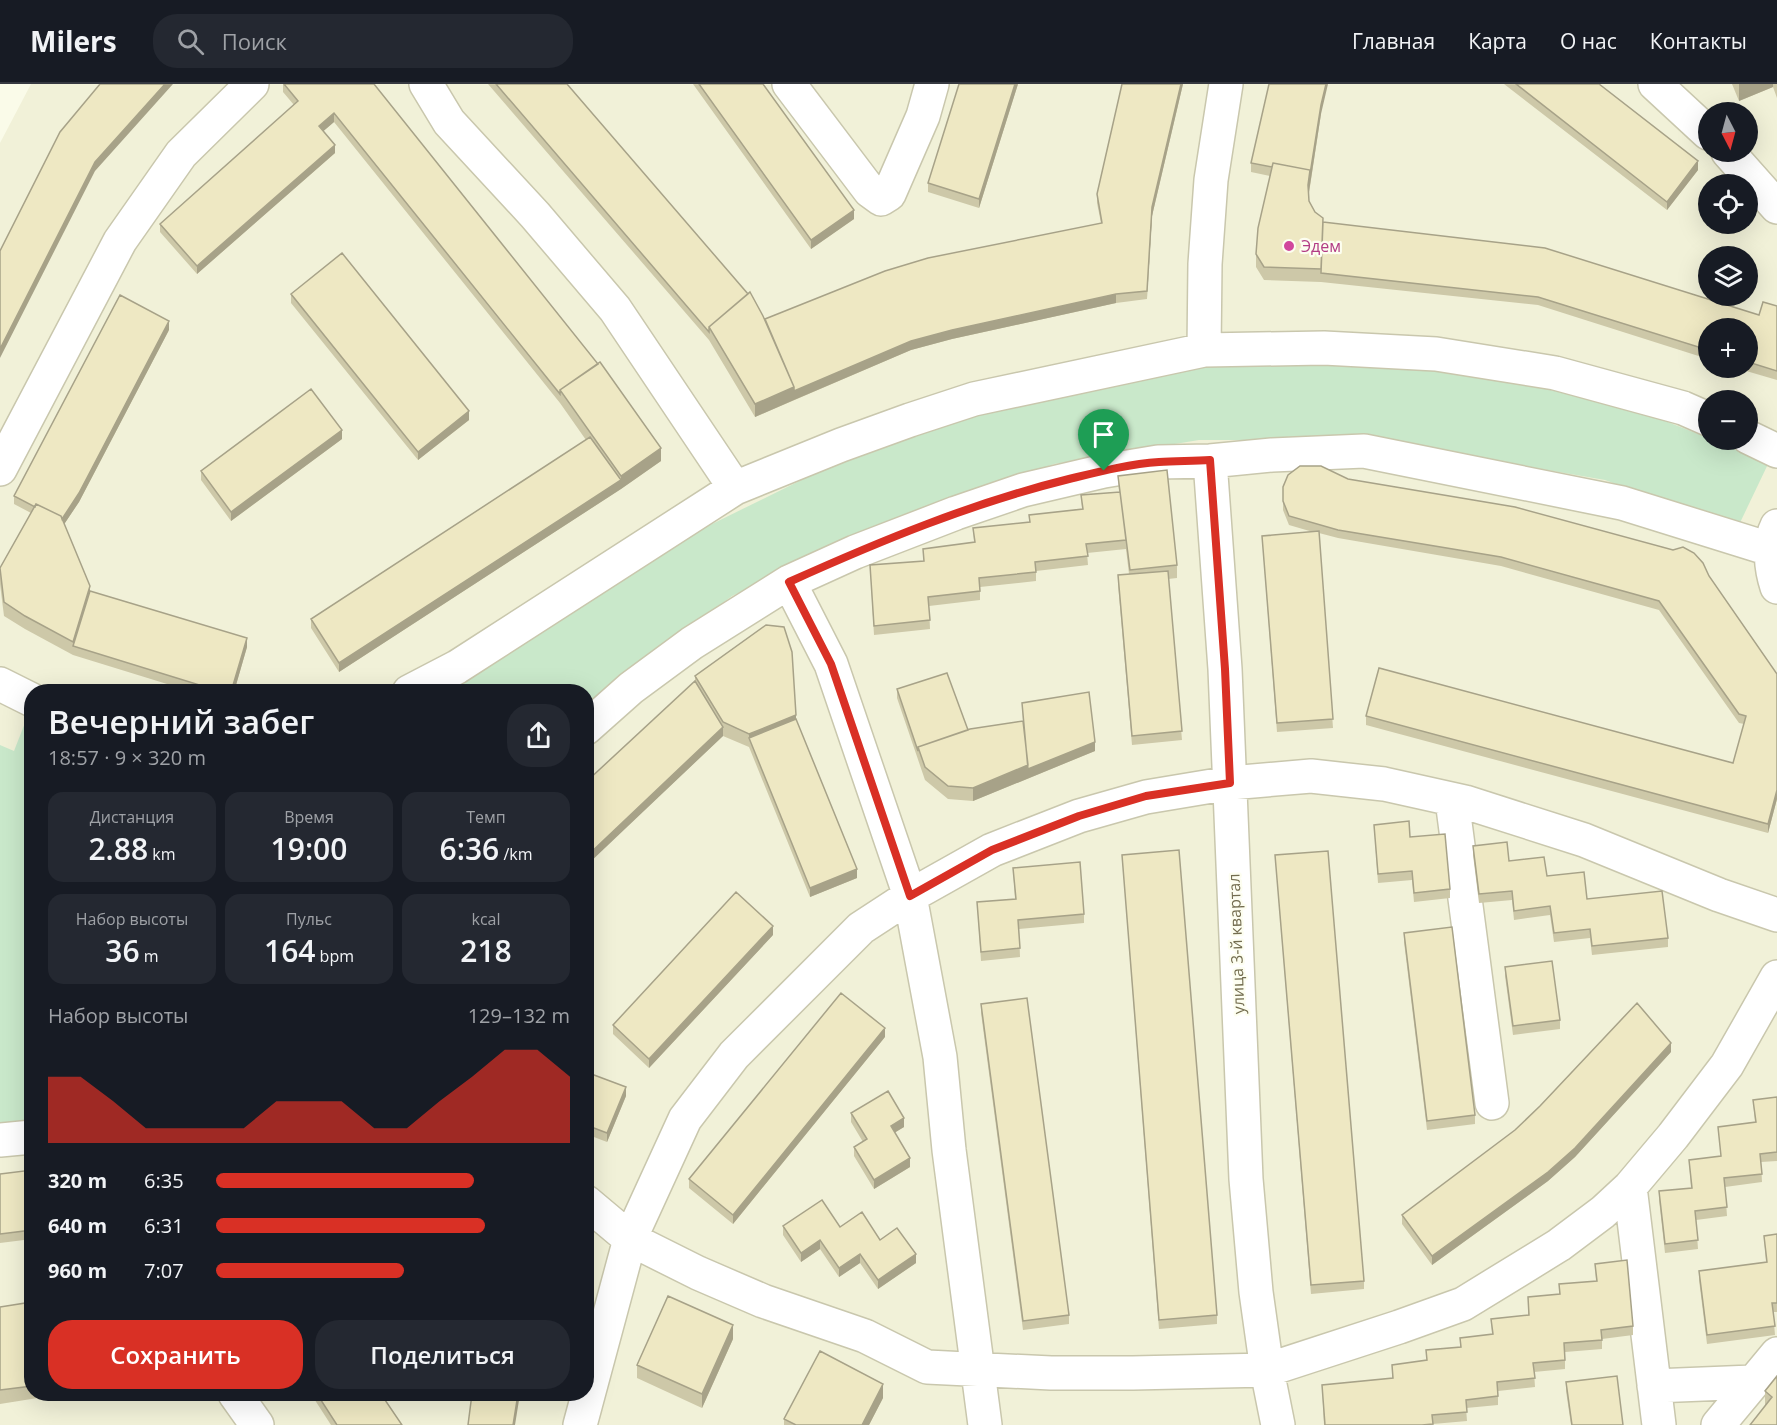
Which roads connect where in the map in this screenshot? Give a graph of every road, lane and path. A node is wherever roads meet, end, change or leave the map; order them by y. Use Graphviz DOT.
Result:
graph roads {
  1 [pos="252,84"];
  2 [pos="426,84"];
  3 [pos="789,84"];
  4 [pos="932,84"];
  5 [pos="1226,84"];
  6 [pos="1655,84"];
  7 [pos="1698,124"];
  8 [pos="1737,162"];
  9 [pos="1777,207"];
  10 [pos="1204,350"];
  11 [pos="1698,415"];
  12 [pos="1758,442"];
  13 [pos="1777,451"];
  14 [pos="1210,460"];
  15 [pos="0,470"];
  16 [pos="735,488"];
  17 [pos="1775,538"];
  18 [pos="789,582"];
  19 [pos="1777,587"];
  20 [pos="0,684"];
  21 [pos="424,684"];
  22 [pos="24,696"];
  23 [pos="594,721"];
  24 [pos="1230,783"];
  25 [pos="1452,800"];
  26 [pos="910,896"];
  27 [pos="1777,915"];
  28 [pos="1777,978"];
  29 [pos="1492,1103"];
  30 [pos="24,1138"];
  31 [pos="0,1140"];
  32 [pos="1630,1187"];
  33 [pos="594,1209"];
  34 [pos="630,1239"];
  35 [pos="1777,1354"];
  36 [pos="979,1370"];
  37 [pos="1267,1370"];
  38 [pos="594,1373"];
  39 [pos="1752,1382"];
  40 [pos="1654,1386"];
  41 [pos="240,1401"];
  42 [pos="586,1401"];
  43 [pos="257,1425"];
  44 [pos="580,1425"];
  45 [pos="986,1425"];
  46 [pos="1278,1425"];
  47 [pos="1659,1425"];
  48 [pos="1718,1425"];
  1 -- 15 [label="street"];
  2 -- 16 [label="street"];
  3 -- 4 [label="street"];
  5 -- 10 [label="street"];
  6 -- 7 [label="street"];
  8 -- 9 [label="street"];
  10 -- 11 [label="street"];
  10 -- 16 [label="street"];
  12 -- 13 [label="street"];
  14 -- 17 [label="street"];
  14 -- 18 [label="street"];
  14 -- 24 [label="street, улица 3-й квартал"];
  16 -- 21 [label="street"];
  17 -- 19 [label="street"];
  18 -- 23 [label="street"];
  18 -- 26 [label="street"];
  20 -- 22 [label="street"];
  24 -- 25 [label="street"];
  24 -- 26 [label="street"];
  24 -- 37 [label="street, улица 3-й квартал"];
  25 -- 27 [label="street"];
  25 -- 29 [label="street"];
  26 -- 34 [label="street"];
  26 -- 36 [label="street"];
  28 -- 32 [label="street"];
  30 -- 31 [label="street"];
  32 -- 37 [label="street"];
  32 -- 40 [label="street"];
  33 -- 34 [label="street"];
  34 -- 36 [label="street"];
  34 -- 38 [label="street"];
  35 -- 39 [label="street"];
  36 -- 37 [label="street"];
  36 -- 45 [label="street"];
  37 -- 46 [label="street, улица 3-й квартал"];
  39 -- 40 [label="street"];
  39 -- 48 [label="street"];
  40 -- 47 [label="street"];
  41 -- 43 [label="street"];
  42 -- 44 [label="street"];
}
